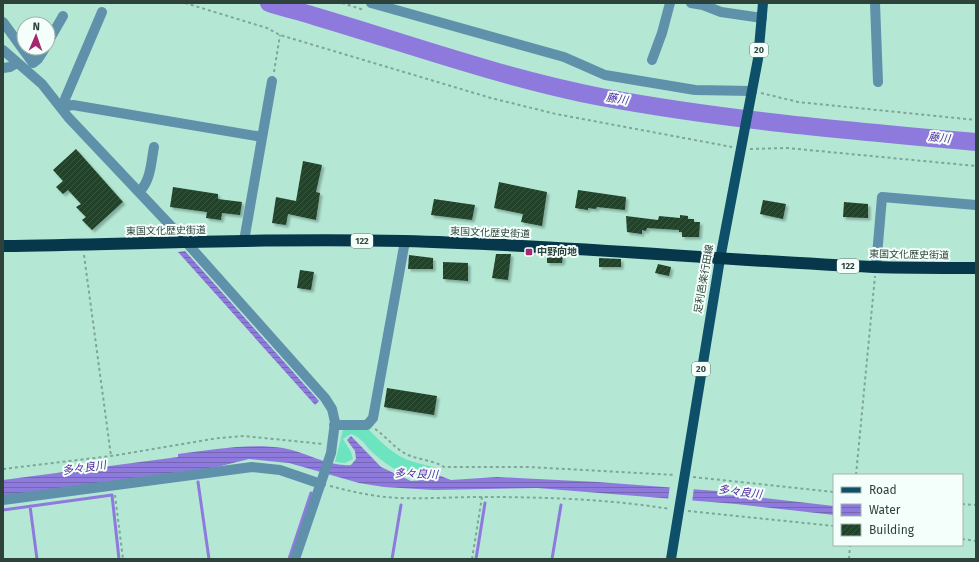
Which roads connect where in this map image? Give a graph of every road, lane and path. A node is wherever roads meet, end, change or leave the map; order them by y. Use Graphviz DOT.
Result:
graph roads {
  1 [pos="185,3"];
  2 [pos="371,3"];
  3 [pos="670,3"];
  4 [pos="691,3"];
  5 [pos="763,3"];
  6 [pos="875,3"];
  7 [pos="102,12"];
  8 [pos="63,16"];
  9 [pos="762,18"];
  10 [pos="3,22"];
  11 [pos="56,28"];
  12 [pos="280,35"];
  13 [pos="3,50"];
  14 [pos="40,56"];
  15 [pos="652,60"];
  16 [pos="25,65"];
  17 [pos="3,68"];
  18 [pos="272,80"];
  19 [pos="878,82"];
  20 [pos="755,93"];
  21 [pos="63,106"];
  22 [pos="976,120"];
  23 [pos="262,137"];
  24 [pos="742,145"];
  25 [pos="154,147"];
  26 [pos="976,166"];
  27 [pos="140,191"];
  28 [pos="976,205"];
  29 [pos="244,241"];
  30 [pos="405,241"];
  31 [pos="186,242"];
  32 [pos="83,245"];
  33 [pos="3,246"];
  34 [pos="720,259"];
  35 [pos="876,267"];
  36 [pos="976,268"];
  37 [pos="334,425"];
  38 [pos="367,425"];
  39 [pos="331,450"];
  40 [pos="112,456"];
  41 [pos="3,469"];
  42 [pos="856,474"];
  43 [pos="684,477"];
  44 [pos="321,482"];
  45 [pos="114,484"];
  46 [pos="833,492"];
  47 [pos="482,497"];
  48 [pos="3,500"];
  49 [pos="963,504"];
  50 [pos="976,505"];
  51 [pos="679,509"];
  52 [pos="833,526"];
  53 [pos="963,539"];
  54 [pos="976,541"];
  55 [pos="850,546"];
  56 [pos="123,559"];
  57 [pos="295,559"];
  58 [pos="472,559"];
  59 [pos="671,559"];
  60 [pos="849,559"];
  1 -- 12 [label="path"];
  2 -- 20 [label="street"];
  3 -- 15 [label="street"];
  4 -- 9 [label="street"];
  5 -- 9 [label="main road, 足利邑楽行田線 / 20"];
  6 -- 19 [label="street"];
  7 -- 21 [label="street"];
  8 -- 11 [label="street"];
  9 -- 20 [label="main road, 足利邑楽行田線 / 20"];
  10 -- 16 [label="street"];
  12 -- 18 [label="path"];
  12 -- 24 [label="path"];
  13 -- 16 [label="street"];
  14 -- 16 [label="street"];
  16 -- 17 [label="street"];
  16 -- 21 [label="street"];
  18 -- 23 [label="street"];
  20 -- 22 [label="path"];
  20 -- 24 [label="main road, 足利邑楽行田線 / 20"];
  21 -- 23 [label="street"];
  21 -- 27 [label="street"];
  23 -- 29 [label="street"];
  24 -- 26 [label="path"];
  24 -- 34 [label="main road, 足利邑楽行田線 / 20"];
  25 -- 27 [label="street"];
  27 -- 31 [label="street"];
  28 -- 35 [label="street"];
  29 -- 30 [label="highway, 東国文化歴史街道 / 122"];
  29 -- 31 [label="highway, 東国文化歴史街道 / 122"];
  30 -- 34 [label="highway, 東国文化歴史街道 / 122"];
  30 -- 38 [label="street"];
  31 -- 32 [label="highway, 東国文化歴史街道 / 122"];
  31 -- 37 [label="street"];
  32 -- 33 [label="highway, 東国文化歴史街道 / 122"];
  32 -- 40 [label="path"];
  34 -- 35 [label="highway, 東国文化歴史街道 / 122"];
  34 -- 43 [label="main road, 足利邑楽行田線 / 20"];
  35 -- 36 [label="highway, 東国文化歴史街道 / 122"];
  35 -- 42 [label="path"];
  37 -- 38 [label="street"];
  37 -- 39 [label="street"];
  38 -- 43 [label="path"];
  39 -- 40 [label="path"];
  39 -- 44 [label="street"];
  40 -- 41 [label="path"];
  43 -- 46 [label="path"];
  43 -- 51 [label="main road, 足利邑楽行田線 / 20"];
  44 -- 45 [label="street"];
  44 -- 47 [label="path"];
  44 -- 57 [label="street"];
  45 -- 48 [label="street"];
  45 -- 56 [label="path"];
  47 -- 51 [label="path"];
  47 -- 58 [label="path"];
  49 -- 50 [label="path"];
  51 -- 52 [label="path"];
  51 -- 59 [label="main road, 足利邑楽行田線 / 20"];
  53 -- 54 [label="path"];
  55 -- 60 [label="path"];
}
